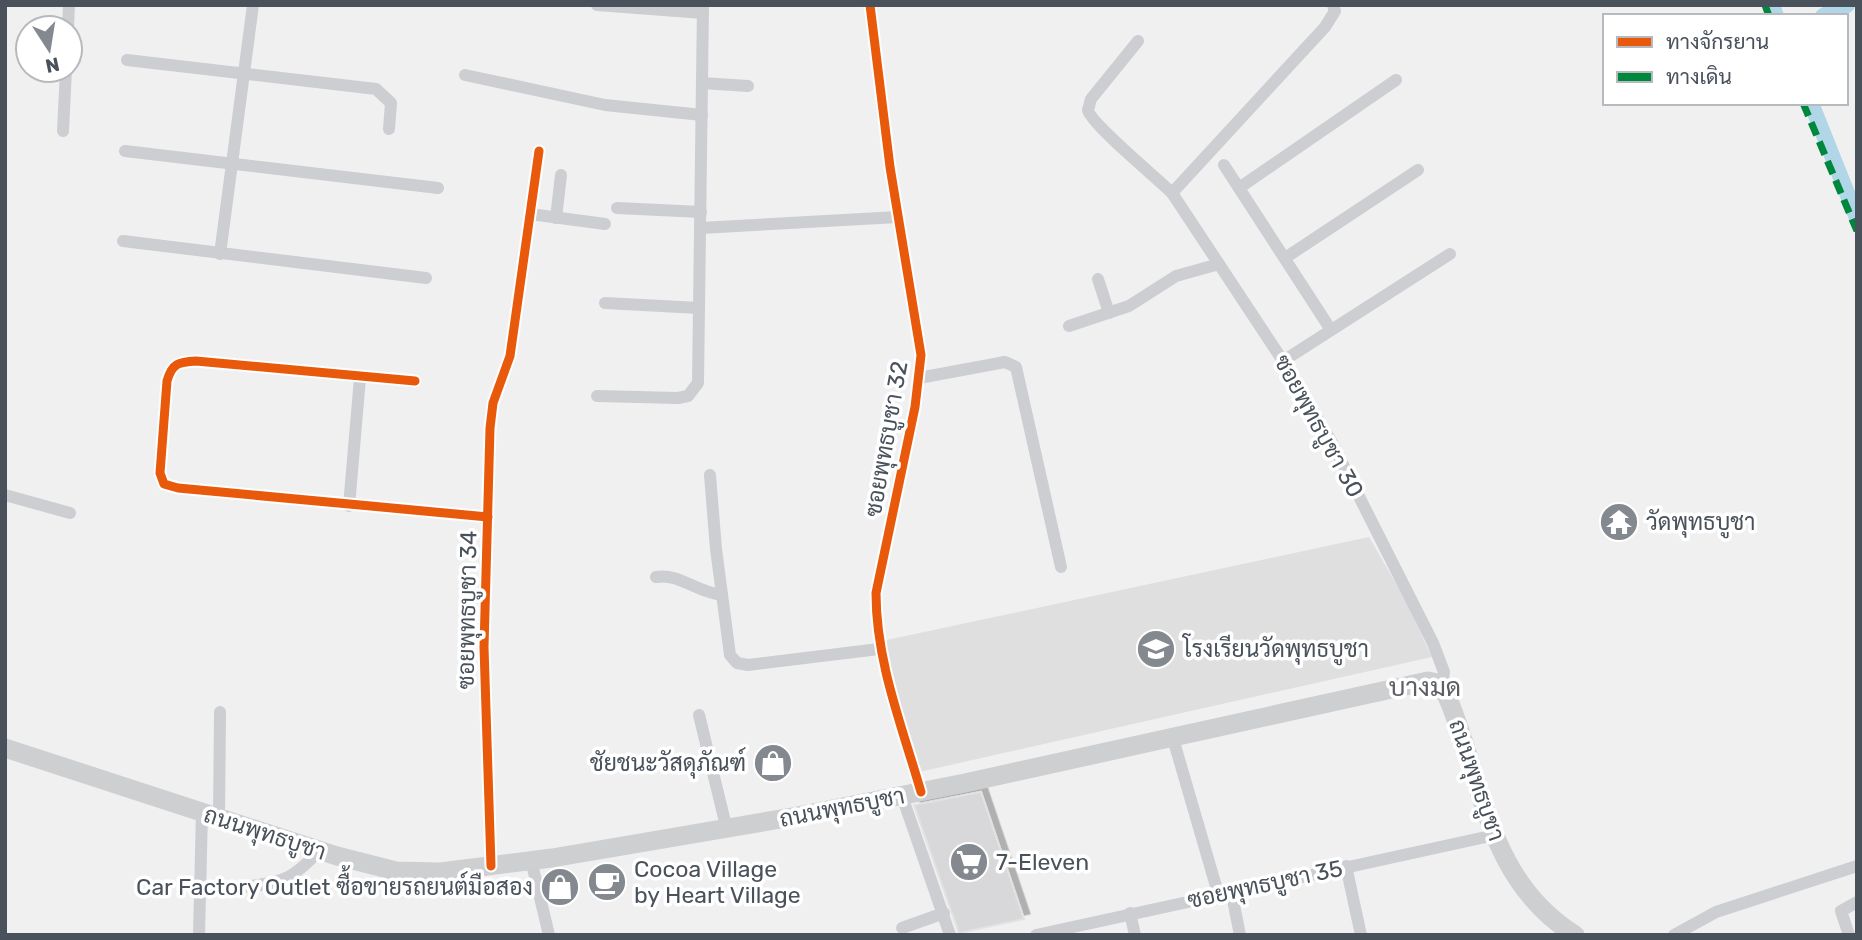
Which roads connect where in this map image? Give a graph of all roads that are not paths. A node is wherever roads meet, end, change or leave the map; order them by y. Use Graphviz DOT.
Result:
graph roads {
  1 [pos="253,5"];
  2 [pos="597,5"];
  3 [pos="870,5"];
  4 [pos="1333,5"];
  5 [pos="703,9"];
  6 [pos="1138,41"];
  7 [pos="127,60"];
  8 [pos="246,73"];
  9 [pos="465,75"];
  10 [pos="1396,80"];
  11 [pos="702,83"];
  12 [pos="65,84"];
  13 [pos="748,86"];
  14 [pos="702,115"];
  15 [pos="389,129"];
  16 [pos="63,131"];
  17 [pos="125,151"];
  18 [pos="538,151"];
  19 [pos="233,161"];
  20 [pos="1224,164"];
  21 [pos="1418,170"];
  22 [pos="561,175"];
  23 [pos="438,188"];
  24 [pos="1239,188"];
  25 [pos="1172,193"];
  26 [pos="617,208"];
  27 [pos="701,212"];
  28 [pos="530,214"];
  29 [pos="898,217"];
  30 [pos="556,218"];
  31 [pos="605,224"];
  32 [pos="701,228"];
  33 [pos="123,242"];
  34 [pos="220,254"];
  35 [pos="1450,254"];
  36 [pos="1284,258"];
  37 [pos="1219,264"];
  38 [pos="426,278"];
  39 [pos="1098,279"];
  40 [pos="606,303"];
  41 [pos="699,308"];
  42 [pos="1110,313"];
  43 [pos="1069,326"];
  44 [pos="1331,330"];
  45 [pos="1283,360"];
  46 [pos="919,378"];
  47 [pos="360,379"];
  48 [pos="415,381"];
  49 [pos="597,396"];
  50 [pos="710,475"];
  51 [pos="5,495"];
  52 [pos="349,506"];
  53 [pos="70,513"];
  54 [pos="488,517"];
  55 [pos="1060,567"];
  56 [pos="656,578"];
  57 [pos="722,595"];
  58 [pos="879,649"];
  59 [pos="1443,680"];
  60 [pos="220,712"];
  61 [pos="699,715"];
  62 [pos="1172,735"];
  63 [pos="5,748"];
  64 [pos="911,794"];
  65 [pos="210,814"];
  66 [pos="727,830"];
  67 [pos="1495,835"];
  68 [pos="320,850"];
  69 [pos="531,860"];
  70 [pos="491,866"];
  71 [pos="1346,866"];
  72 [pos="1857,866"];
  73 [pos="242,887"];
  74 [pos="1225,892"];
  75 [pos="1857,902"];
  76 [pos="944,913"];
  77 [pos="1130,913"];
  78 [pos="902,928"];
  79 [pos="199,935"];
  80 [pos="549,935"];
  81 [pos="950,935"];
  82 [pos="1036,935"];
  83 [pos="1135,935"];
  84 [pos="1240,935"];
  85 [pos="1361,935"];
  86 [pos="1575,935"];
  87 [pos="1674,935"];
  88 [pos="1849,935"];
  1 -- 8 [label="street"];
  2 -- 5 [label="street"];
  3 -- 29 [label="street, ซอยพุทธบูชา 32"];
  4 -- 25 [label="street"];
  5 -- 11 [label="street"];
  6 -- 25 [label="street, ซอยพุทธบูชา 30"];
  7 -- 8 [label="street"];
  8 -- 15 [label="street"];
  8 -- 19 [label="street"];
  9 -- 14 [label="street"];
  10 -- 24 [label="street"];
  11 -- 13 [label="street"];
  11 -- 14 [label="street"];
  12 -- 16 [label="street"];
  14 -- 27 [label="street"];
  17 -- 19 [label="street"];
  18 -- 28 [label="street, ซอยพุทธบูชา 34"];
  19 -- 23 [label="street"];
  19 -- 34 [label="street"];
  20 -- 24 [label="street"];
  21 -- 36 [label="street"];
  22 -- 30 [label="street"];
  24 -- 36 [label="street"];
  25 -- 37 [label="street, ซอยพุทธบูชา 30"];
  26 -- 27 [label="street"];
  27 -- 32 [label="street"];
  28 -- 30 [label="street"];
  28 -- 54 [label="street, ซอยพุทธบูชา 34"];
  29 -- 32 [label="street"];
  29 -- 46 [label="street, ซอยพุทธบูชา 32"];
  30 -- 31 [label="street"];
  32 -- 41 [label="street"];
  33 -- 34 [label="street"];
  34 -- 38 [label="street"];
  35 -- 44 [label="street"];
  36 -- 44 [label="street"];
  37 -- 42 [label="street"];
  37 -- 45 [label="street, ซอยพุทธบูชา 30"];
  39 -- 42 [label="street"];
  40 -- 41 [label="street"];
  41 -- 49 [label="street"];
  42 -- 43 [label="street"];
  44 -- 45 [label="street"];
  45 -- 59 [label="street, ซอยพุทธบูชา 30"];
  46 -- 55 [label="street"];
  46 -- 58 [label="street, ซอยพุทธบูชา 32"];
  47 -- 48 [label="street"];
  47 -- 52 [label="street"];
  47 -- 52 [label="street"];
  50 -- 57 [label="street"];
  51 -- 53 [label="street"];
  52 -- 54 [label="street"];
  54 -- 70 [label="street, ซอยพุทธบูชา 34"];
  56 -- 57 [label="street"];
  57 -- 58 [label="street"];
  58 -- 64 [label="street, ซอยพุทธบูชา 32"];
  59 -- 62 [label="main road, ถนนพุทธบูชา"];
  59 -- 67 [label="main road, ถนนพุทธบูชา"];
  60 -- 65 [label="street"];
  61 -- 66 [label="street"];
  62 -- 64 [label="main road, ถนนพุทธบูชา"];
  62 -- 74 [label="street"];
  63 -- 65 [label="main road, ถนนพุทธบูชา"];
  64 -- 66 [label="main road, ถนนพุทธบูชา"];
  64 -- 76 [label="street, ซอยพุทธบูชา 32"];
  65 -- 68 [label="main road, ถนนพุทธบูชา"];
  65 -- 79 [label="street"];
  66 -- 69 [label="main road, ถนนพุทธบูชา"];
  67 -- 71 [label="street, ซอยพุทธบูชา 35"];
  67 -- 86 [label="main road, ถนนพุทธบูชา"];
  68 -- 70 [label="main road, ถนนพุทธบูชา"];
  68 -- 73 [label="street"];
  69 -- 70 [label="main road, ถนนพุทธบูชา"];
  69 -- 80 [label="street"];
  71 -- 74 [label="street, ซอยพุทธบูชา 35"];
  71 -- 85 [label="street"];
  72 -- 87 [label="street"];
  74 -- 77 [label="street, ซอยพุทธบูชา 35"];
  74 -- 84 [label="street"];
  75 -- 88 [label="street"];
  76 -- 78 [label="street"];
  76 -- 81 [label="street, ซอยพุทธบูชา 32"];
  77 -- 82 [label="street, ซอยพุทธบูชา 35"];
  77 -- 83 [label="street"];
}
